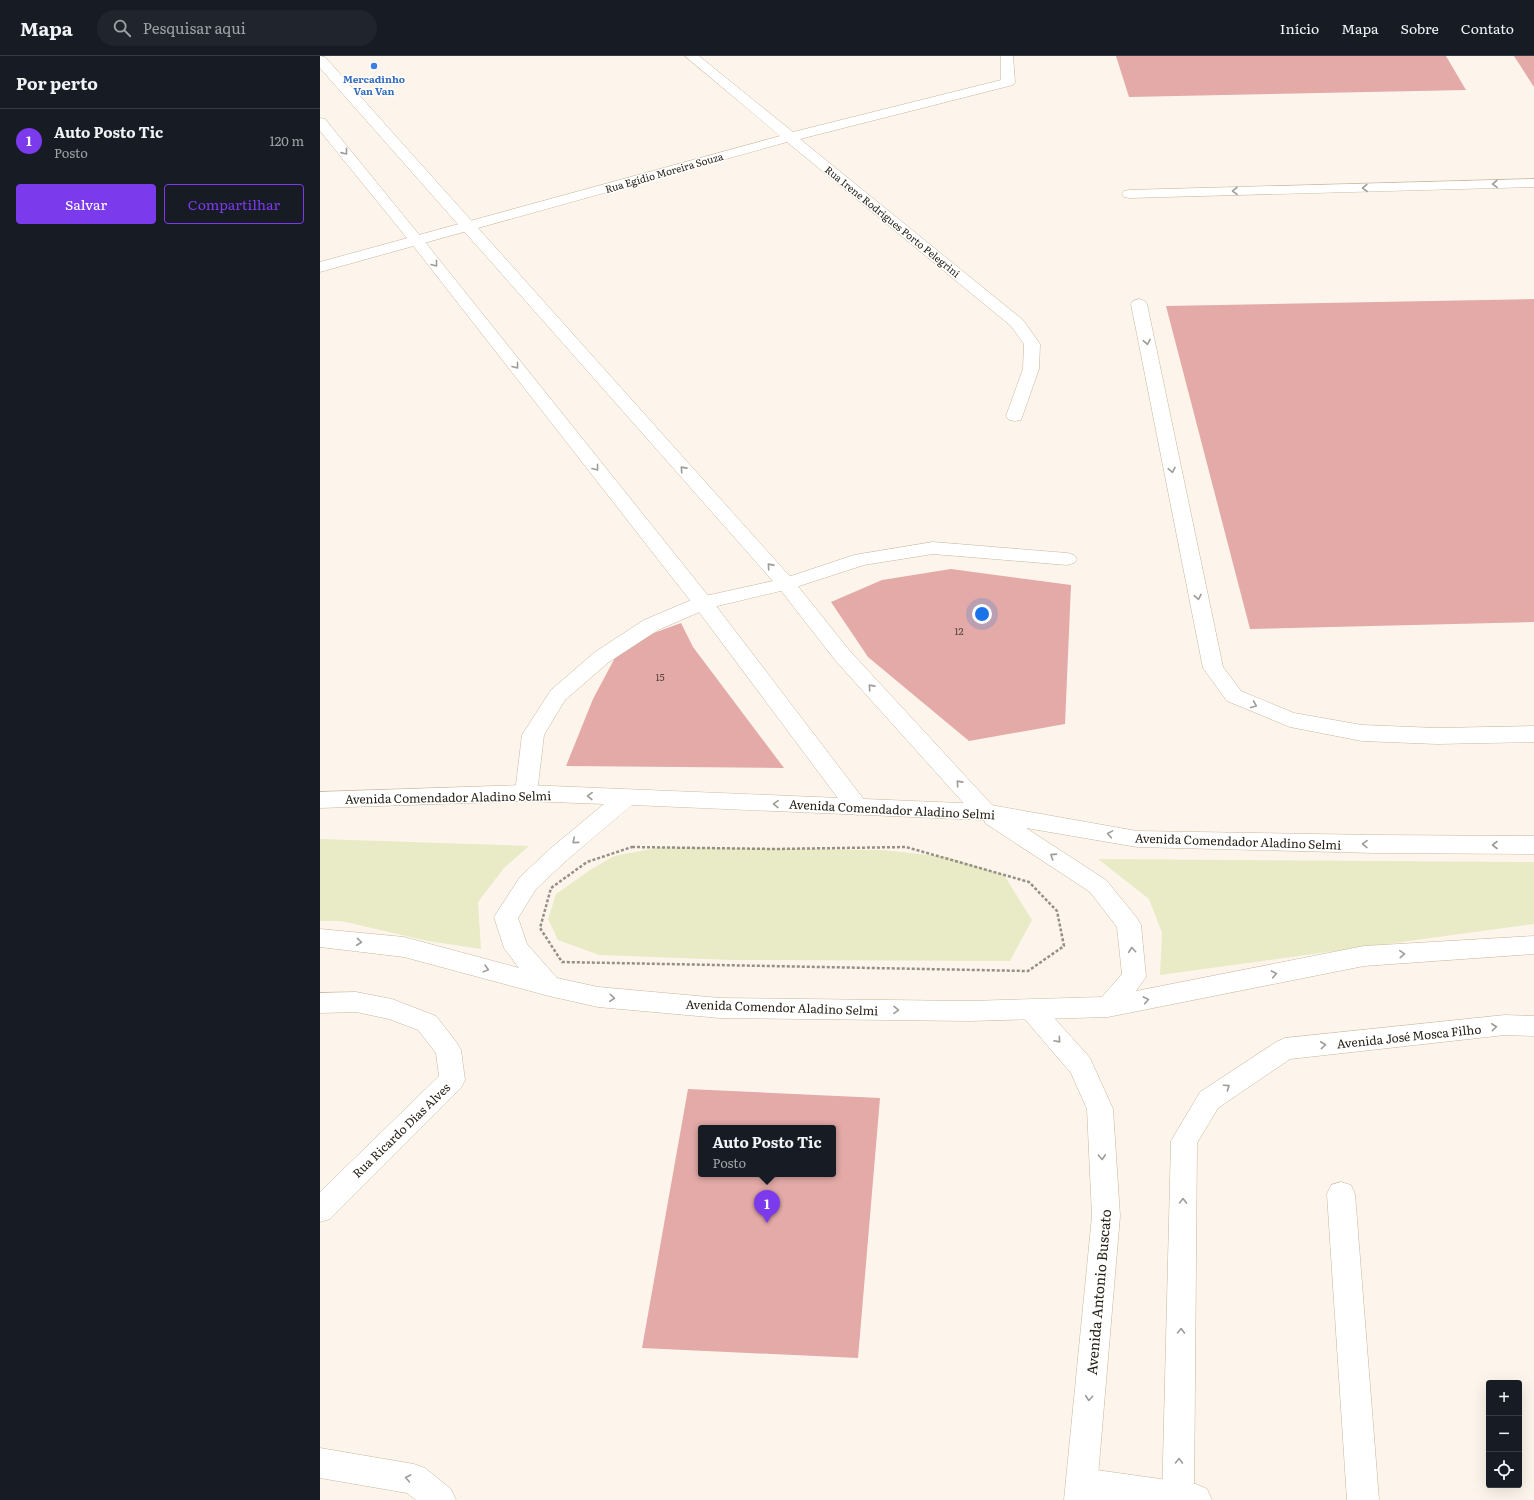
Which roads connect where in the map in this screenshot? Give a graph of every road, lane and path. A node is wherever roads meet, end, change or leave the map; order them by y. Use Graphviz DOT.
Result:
graph roads {
  1 [pos="691,56"];
  2 [pos="1007,56"];
  3 [pos="320,60"];
  4 [pos="320,122"];
  5 [pos="790,137"];
  6 [pos="1534,183"];
  7 [pos="1129,194"];
  8 [pos="468,227"];
  9 [pos="416,240"];
  10 [pos="320,267"];
  11 [pos="1139,304"];
  12 [pos="1015,416"];
  13 [pos="1067,559"];
  14 [pos="786,584"];
  15 [pos="703,603"];
  16 [pos="1534,734"];
  17 [pos="526,793"];
  18 [pos="626,798"];
  19 [pos="320,800"];
  20 [pos="857,807"];
  21 [pos="985,812"];
  22 [pos="1534,845"];
  23 [pos="705,848"];
  24 [pos="320,938"];
  25 [pos="1534,945"];
  26 [pos="549,986"];
  27 [pos="320,1003"];
  28 [pos="1108,1007"];
  29 [pos="1032,1010"];
  30 [pos="1534,1026"];
  31 [pos="1341,1194"];
  32 [pos="320,1210"];
  33 [pos="320,1463"];
  34 [pos="1081,1492"];
  35 [pos="1184,1499"];
  36 [pos="440,1500"];
  37 [pos="1362,1500"];
  1 -- 5 [label="main road, Rua Irene Rodrigues Porto Pelegrini"];
  2 -- 5 [label="main road, Rua Egídio Moreira Souza"];
  3 -- 8 [label="main road"];
  4 -- 9 [label="main road, one-way"];
  5 -- 8 [label="main road, Rua Egídio Moreira Souza"];
  5 -- 12 [label="main road, Rua Irene Rodrigues Porto Pelegrini"];
  6 -- 7 [label="main road, one-way"];
  8 -- 9 [label="main road, Rua Egídio Moreira Souza"];
  14 -- 8 [label="main road, one-way"];
  9 -- 10 [label="main road, Rua Egídio Moreira Souza"];
  9 -- 15 [label="main road, one-way"];
  11 -- 16 [label="main road, one-way"];
  13 -- 14 [label="main road"];
  14 -- 15 [label="main road"];
  21 -- 14 [label="main road, one-way"];
  15 -- 17 [label="main road"];
  15 -- 20 [label="main road"];
  18 -- 17 [label="main road, Avenida Comendador Aladino Selmi, one-way"];
  17 -- 19 [label="main road, Avenida Comendador Aladino Selmi"];
  20 -- 18 [label="main road, Avenida Comendador Aladino Selmi, one-way"];
  18 -- 26 [label="main road, one-way"];
  20 -- 21 [label="main road, Avenida Comendador Aladino Selmi"];
  22 -- 21 [label="main road, Avenida Comendador Aladino Selmi, one-way"];
  28 -- 21 [label="main road, one-way"];
  23 -- 23 [label="path"];
  24 -- 26 [label="main road, Avenida Comendor Aladino Selmi, one-way"];
  28 -- 25 [label="main road, Avenida Comendor Aladino Selmi, one-way"];
  26 -- 29 [label="main road, Avenida Comendor Aladino Selmi, one-way"];
  27 -- 32 [label="main road, Rua Ricardo Dias Alves"];
  28 -- 29 [label="main road, Avenida Comendor Aladino Selmi"];
  29 -- 34 [label="main road, Avenida Antonio Buscato, one-way"];
  35 -- 30 [label="main road, Avenida José Mosca Filho, one-way"];
  31 -- 37 [label="main road"];
  36 -- 33 [label="main road, one-way"];
  34 -- 35 [label="main road"];
}
